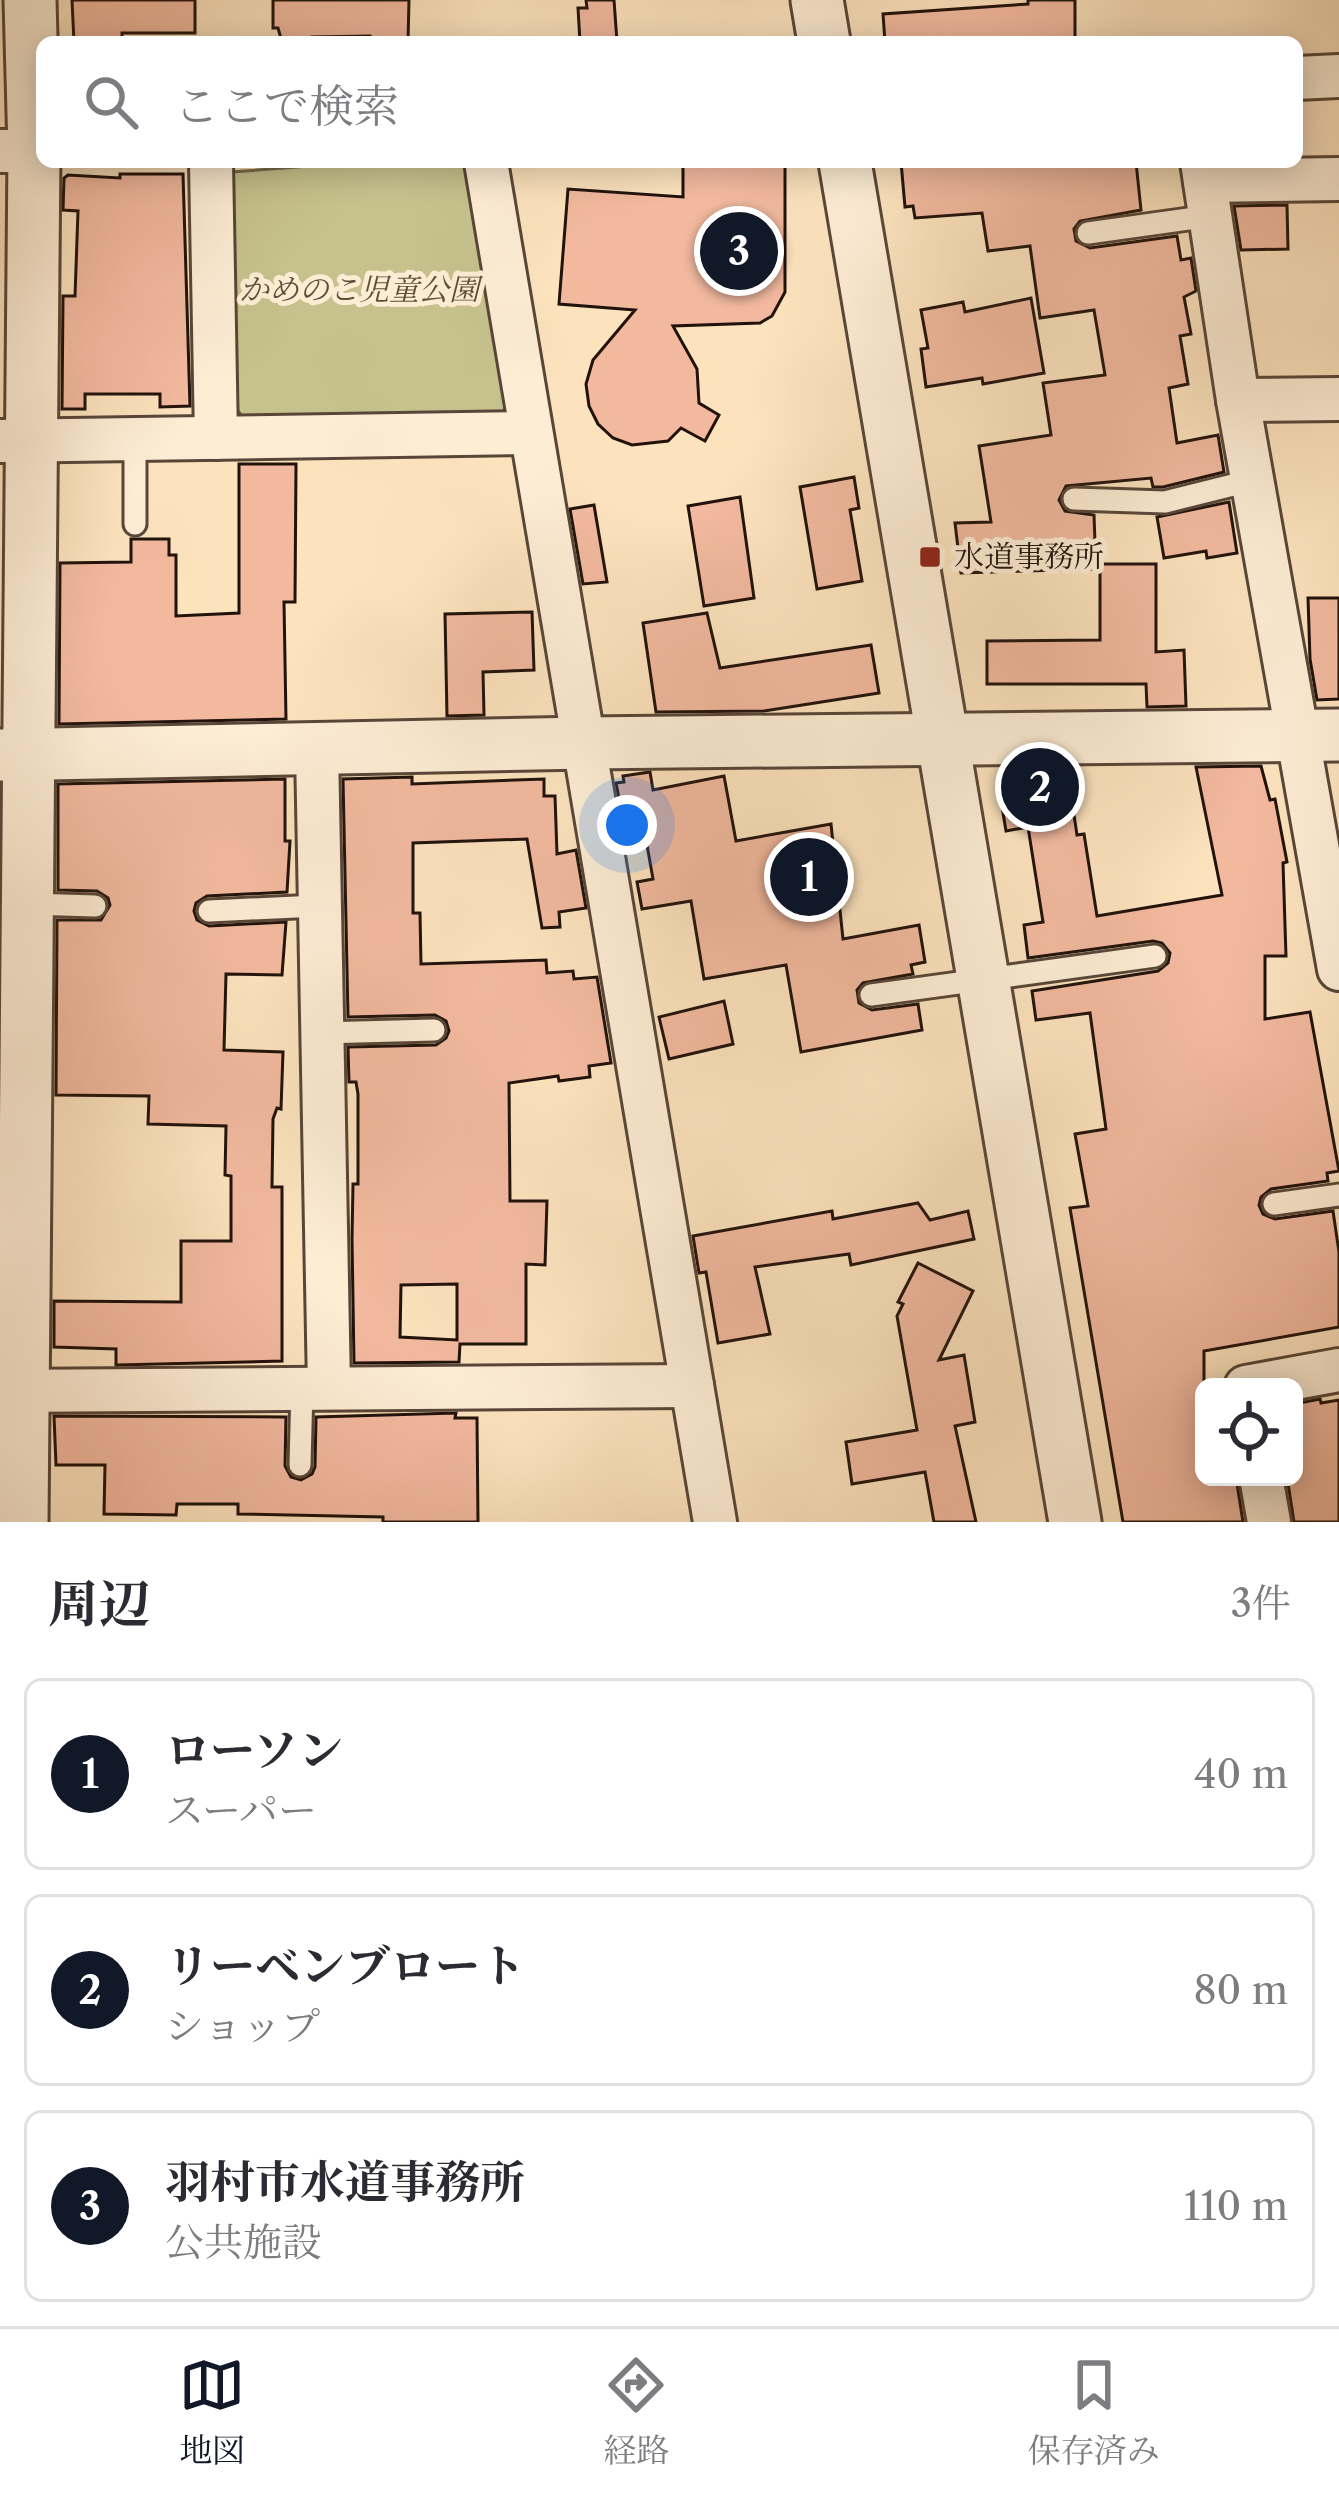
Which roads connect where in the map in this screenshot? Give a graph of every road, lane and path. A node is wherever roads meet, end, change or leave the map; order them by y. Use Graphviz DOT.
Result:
graph roads {
  1 [pos="30,0"];
  2 [pos="817,0"];
  3 [pos="823,36"];
  4 [pos="1339,76"];
  5 [pos="1303,78"];
  6 [pos="25,151"];
  7 [pos="211,168"];
  8 [pos="487,168"];
  9 [pos="845,168"];
  10 [pos="1339,179"];
  11 [pos="1206,186"];
  12 [pos="1088,232"];
  13 [pos="1339,399"];
  14 [pos="1238,400"];
  15 [pos="530,433"];
  16 [pos="216,438"];
  17 [pos="135,439"];
  18 [pos="15,441"];
  19 [pos="1253,480"];
  20 [pos="1074,499"];
  21 [pos="136,524"];
  22 [pos="1320,735"];
  23 [pos="941,740"];
  24 [pos="586,743"];
  25 [pos="317,749"];
  26 [pos="14,755"];
  27 [pos="25,904"];
  28 [pos="95,906"];
  29 [pos="317,906"];
  30 [pos="209,911"];
  31 [pos="1336,927"];
  32 [pos="1155,956"];
  33 [pos="1339,969"];
  34 [pos="981,977"];
  35 [pos="871,995"];
  36 [pos="434,1030"];
  37 [pos="320,1033"];
  38 [pos="13,1063"];
  39 [pos="1339,1195"];
  40 [pos="1274,1204"];
  41 [pos="1339,1370"];
  42 [pos="1295,1378"];
  43 [pos="692,1386"];
  44 [pos="315,1388"];
  45 [pos="11,1391"];
  46 [pos="300,1465"];
  47 [pos="1263,1486"];
  48 [pos="14,1521"];
  49 [pos="716,1522"];
  50 [pos="1075,1522"];
  51 [pos="1269,1522"];
  1 -- 6 [label="street"];
  2 -- 3 [label="street"];
  4 -- 5 [label="street"];
  6 -- 18 [label="street"];
  7 -- 16 [label="street"];
  8 -- 15 [label="street"];
  9 -- 23 [label="street"];
  10 -- 11 [label="street"];
  11 -- 12 [label="lane"];
  11 -- 14 [label="street"];
  13 -- 14 [label="street"];
  14 -- 19 [label="street"];
  15 -- 16 [label="street"];
  15 -- 24 [label="street"];
  16 -- 17 [label="street"];
  17 -- 18 [label="street"];
  17 -- 21 [label="lane"];
  18 -- 26 [label="street"];
  19 -- 20 [label="lane"];
  19 -- 22 [label="street"];
  22 -- 23 [label="street"];
  22 -- 31 [label="street"];
  23 -- 24 [label="street"];
  23 -- 34 [label="street"];
  24 -- 25 [label="street"];
  24 -- 43 [label="street"];
  25 -- 26 [label="street"];
  25 -- 29 [label="street"];
  26 -- 27 [label="street"];
  27 -- 28 [label="lane"];
  27 -- 38 [label="street"];
  29 -- 30 [label="lane"];
  29 -- 37 [label="street"];
  31 -- 33 [label="street"];
  32 -- 34 [label="lane"];
  34 -- 35 [label="lane"];
  34 -- 50 [label="street"];
  36 -- 37 [label="lane"];
  37 -- 44 [label="street"];
  38 -- 45 [label="street"];
  39 -- 40 [label="lane"];
  41 -- 42 [label="street"];
  43 -- 44 [label="street"];
  43 -- 49 [label="street"];
  44 -- 45 [label="street"];
  44 -- 46 [label="lane"];
  45 -- 48 [label="street"];
  47 -- 51 [label="street"];
}
